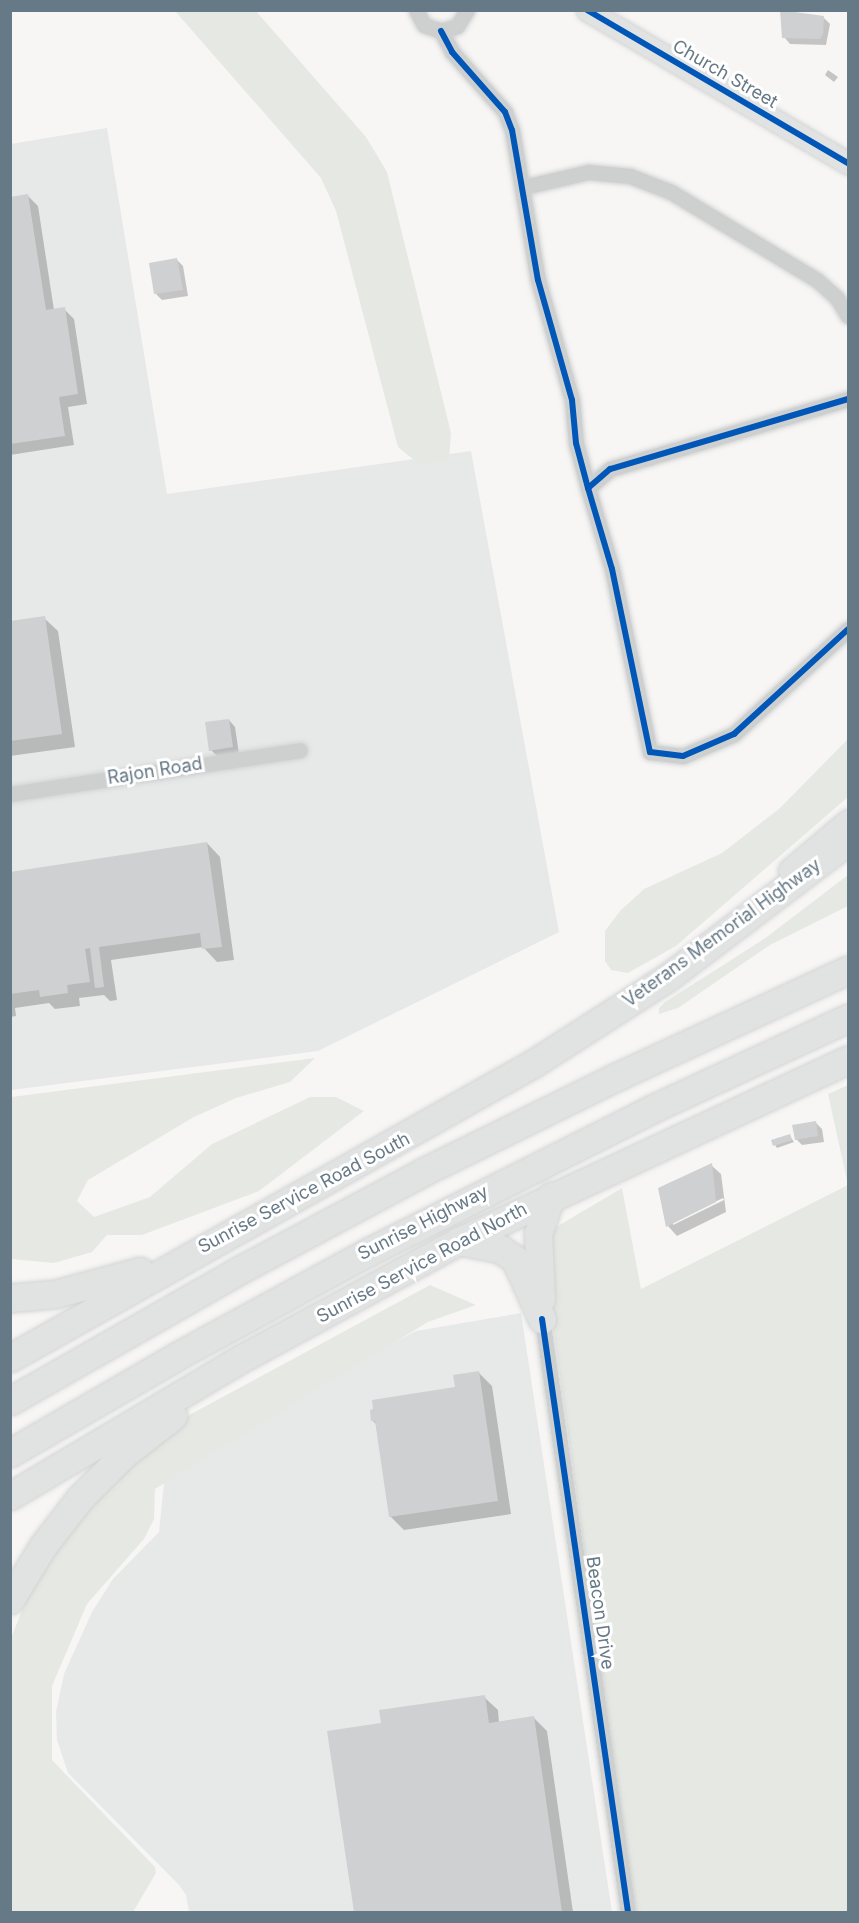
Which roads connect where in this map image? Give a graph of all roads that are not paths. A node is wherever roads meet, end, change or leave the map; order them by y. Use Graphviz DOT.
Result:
graph roads {
  1 [pos="416,10"];
  2 [pos="467,10"];
  3 [pos="587,10"];
  4 [pos="441,30"];
  5 [pos="849,163"];
  6 [pos="524,187"];
  7 [pos="849,316"];
  8 [pos="849,399"];
  9 [pos="588,488"];
  10 [pos="849,629"];
  11 [pos="300,750"];
  12 [pos="10,794"];
  13 [pos="849,820"];
  14 [pos="849,841"];
  15 [pos="849,970"];
  16 [pos="849,1018"];
  17 [pos="595,1024"];
  18 [pos="849,1060"];
  19 [pos="551,1196"];
  20 [pos="459,1241"];
  21 [pos="181,1260"];
  22 [pos="373,1287"];
  23 [pos="10,1298"];
  24 [pos="542,1318"];
  25 [pos="10,1358"];
  26 [pos="10,1401"];
  27 [pos="10,1453"];
  28 [pos="10,1496"];
  29 [pos="10,1600"];
  30 [pos="628,1912"];
  1 -- 4 [label="street"];
  2 -- 4 [label="street"];
  3 -- 5 [label="main road, Church Street"];
  4 -- 6 [label="street"];
  6 -- 7 [label="street"];
  6 -- 9 [label="street"];
  8 -- 9 [label="street"];
  9 -- 10 [label="street"];
  11 -- 12 [label="street, Rajon Road"];
  13 -- 17 [label="main road"];
  14 -- 17 [label="highway, Veterans Memorial Highway"];
  15 -- 26 [label="highway"];
  16 -- 27 [label="highway, Sunrise Highway"];
  17 -- 21 [label="highway, Sunrise Service Road South"];
  18 -- 19 [label="highway, Sunrise Service Road North"];
  19 -- 20 [label="highway, Sunrise Service Road North"];
  19 -- 24 [label="highway"];
  20 -- 22 [label="highway, Sunrise Service Road North"];
  20 -- 24 [label="highway"];
  21 -- 23 [label="highway"];
  21 -- 25 [label="highway, Sunrise Service Road South"];
  22 -- 28 [label="highway, Sunrise Service Road North"];
  22 -- 29 [label="highway"];
  24 -- 30 [label="street, Beacon Drive"];
}
